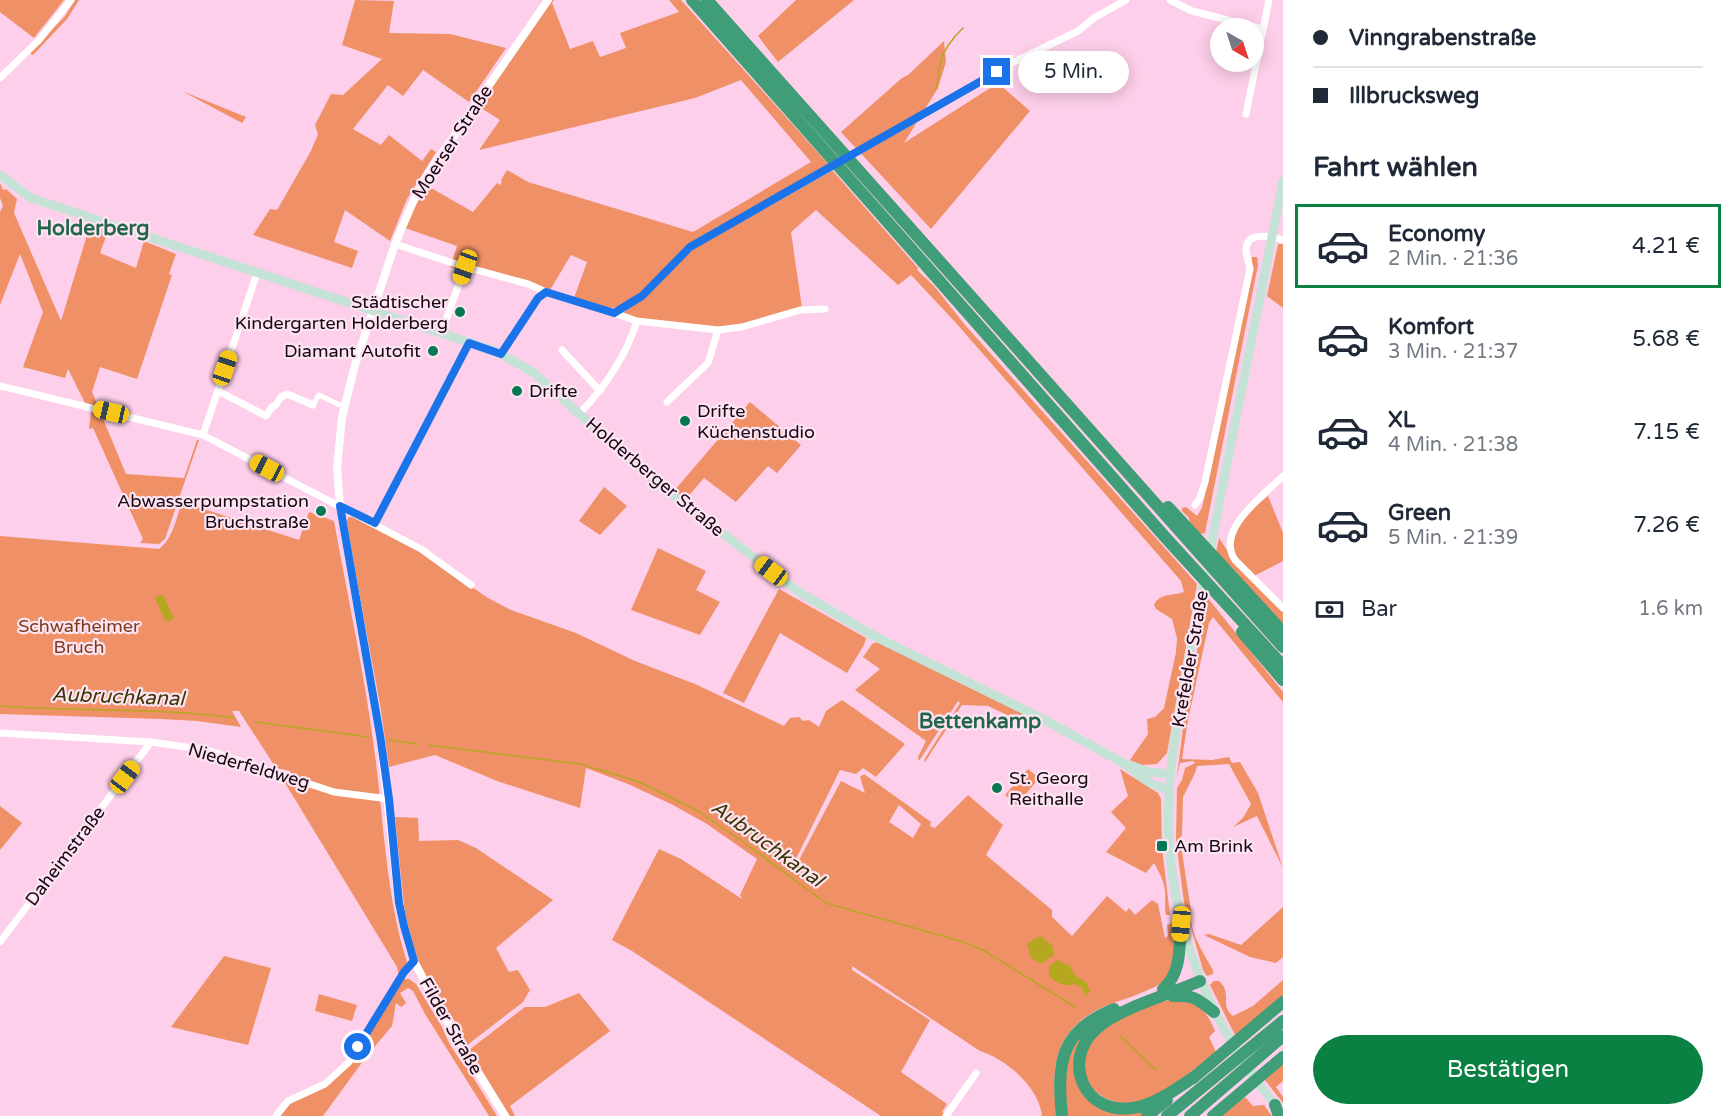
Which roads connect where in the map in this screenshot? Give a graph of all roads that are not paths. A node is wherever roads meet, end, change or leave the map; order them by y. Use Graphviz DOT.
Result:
graph roads {
  1 [pos="71,0"];
  2 [pos="548,0"];
  3 [pos="692,0"];
  4 [pos="707,0"];
  5 [pos="1126,0"];
  6 [pos="1170,0"];
  7 [pos="1269,0"];
  8 [pos="1222,18"];
  9 [pos="1264,24"];
  10 [pos="1254,72"];
  11 [pos="0,78"];
  12 [pos="1246,114"];
  13 [pos="0,175"];
  14 [pos="1283,181"];
  15 [pos="1272,237"];
  16 [pos="1283,240"];
  17 [pos="395,244"];
  18 [pos="465,267"];
  19 [pos="257,273"];
  20 [pos="546,292"];
  21 [pos="825,309"];
  22 [pos="373,310"];
  23 [pos="614,313"];
  24 [pos="637,321"];
  25 [pos="718,330"];
  26 [pos="441,334"];
  27 [pos="469,343"];
  28 [pos="562,350"];
  29 [pos="501,354"];
  30 [pos="0,386"];
  31 [pos="218,391"];
  32 [pos="600,391"];
  33 [pos="667,402"];
  34 [pos="313,405"];
  35 [pos="340,405"];
  36 [pos="580,413"];
  37 [pos="203,435"];
  38 [pos="1107,448"];
  39 [pos="1283,476"];
  40 [pos="1195,505"];
  41 [pos="340,506"];
  42 [pos="375,523"];
  43 [pos="1165,537"];
  44 [pos="471,585"];
  45 [pos="1283,608"];
  46 [pos="1283,632"];
  47 [pos="1283,647"];
  48 [pos="1283,666"];
  49 [pos="1283,683"];
  50 [pos="0,733"];
  51 [pos="151,742"];
  52 [pos="1123,763"];
  53 [pos="1170,774"];
  54 [pos="1169,790"];
  55 [pos="389,799"];
  56 [pos="1181,924"];
  57 [pos="0,942"];
  58 [pos="414,961"];
  59 [pos="1200,981"];
  60 [pos="1160,994"];
  61 [pos="1283,1002"];
  62 [pos="1214,1012"];
  63 [pos="1283,1014"];
  64 [pos="1283,1021"];
  65 [pos="1283,1036"];
  66 [pos="1283,1047"];
  67 [pos="1280,1060"];
  68 [pos="1257,1062"];
  69 [pos="976,1073"];
  70 [pos="1197,1075"];
  71 [pos="1235,1085"];
  72 [pos="1279,1112"];
  73 [pos="276,1116"];
  74 [pos="505,1116"];
  75 [pos="946,1116"];
  76 [pos="1062,1116"];
  77 [pos="1148,1116"];
  78 [pos="1167,1116"];
  79 [pos="1190,1116"];
  80 [pos="1213,1116"];
  1 -- 11 [label="street"];
  2 -- 17 [label="street, Moerser Straße"];
  3 -- 43 [label="highway"];
  4 -- 38 [label="highway"];
  5 -- 23 [label="street"];
  6 -- 8 [label="street"];
  7 -- 9 [label="street"];
  10 -- 12 [label="street"];
  13 -- 19 [label="main road, Holderberger Straße"];
  14 -- 15 [label="main road, Krefelder Straße"];
  15 -- 16 [label="street"];
  15 -- 40 [label="street"];
  15 -- 53 [label="main road, Krefelder Straße"];
  17 -- 18 [label="street"];
  17 -- 22 [label="street, Moerser Straße"];
  18 -- 20 [label="street"];
  18 -- 26 [label="street"];
  19 -- 22 [label="main road, Holderberger Straße"];
  19 -- 31 [label="street"];
  20 -- 23 [label="street"];
  20 -- 29 [label="street"];
  21 -- 25 [label="street"];
  22 -- 26 [label="main road, Holderberger Straße"];
  22 -- 41 [label="street, Moerser Straße"];
  23 -- 24 [label="street"];
  24 -- 25 [label="street"];
  24 -- 32 [label="street"];
  25 -- 33 [label="street"];
  26 -- 27 [label="main road, Holderberger Straße"];
  27 -- 29 [label="main road, Holderberger Straße"];
  27 -- 42 [label="street"];
  28 -- 32 [label="street"];
  29 -- 36 [label="main road, Holderberger Straße"];
  30 -- 37 [label="street"];
  31 -- 34 [label="street"];
  31 -- 37 [label="street"];
  32 -- 36 [label="street"];
  34 -- 35 [label="street"];
  36 -- 52 [label="main road, Holderberger Straße"];
  37 -- 41 [label="street"];
  38 -- 46 [label="highway"];
  38 -- 47 [label="highway"];
  39 -- 45 [label="street"];
  41 -- 42 [label="street"];
  41 -- 55 [label="street, Filder Straße"];
  42 -- 44 [label="street"];
  43 -- 48 [label="highway"];
  43 -- 49 [label="highway"];
  50 -- 51 [label="street, Niederfeldweg"];
  51 -- 55 [label="street, Niederfeldweg"];
  51 -- 57 [label="street, Daheimstraße"];
  52 -- 53 [label="main road, Holderberger Straße"];
  52 -- 54 [label="main road, Holderberger Straße"];
  53 -- 54 [label="main road, Krefelder Straße"];
  54 -- 56 [label="main road, Krefelder Straße"];
  55 -- 58 [label="street, Filder Straße"];
  56 -- 59 [label="main road, Krefelder Straße"];
  56 -- 60 [label="highway"];
  58 -- 73 [label="street"];
  58 -- 74 [label="street, Filder Straße"];
  59 -- 60 [label="highway"];
  59 -- 62 [label="main road, Krefelder Straße"];
  60 -- 62 [label="highway"];
  60 -- 70 [label="highway"];
  60 -- 76 [label="highway"];
  61 -- 70 [label="highway"];
  62 -- 72 [label="main road, Krefelder Straße"];
  63 -- 68 [label="highway"];
  64 -- 68 [label="highway"];
  65 -- 68 [label="highway"];
  66 -- 68 [label="highway"];
  67 -- 68 [label="highway"];
  68 -- 71 [label="highway"];
  68 -- 78 [label="highway"];
  69 -- 75 [label="street"];
  70 -- 77 [label="highway"];
  71 -- 79 [label="highway"];
  71 -- 80 [label="highway"];
}
